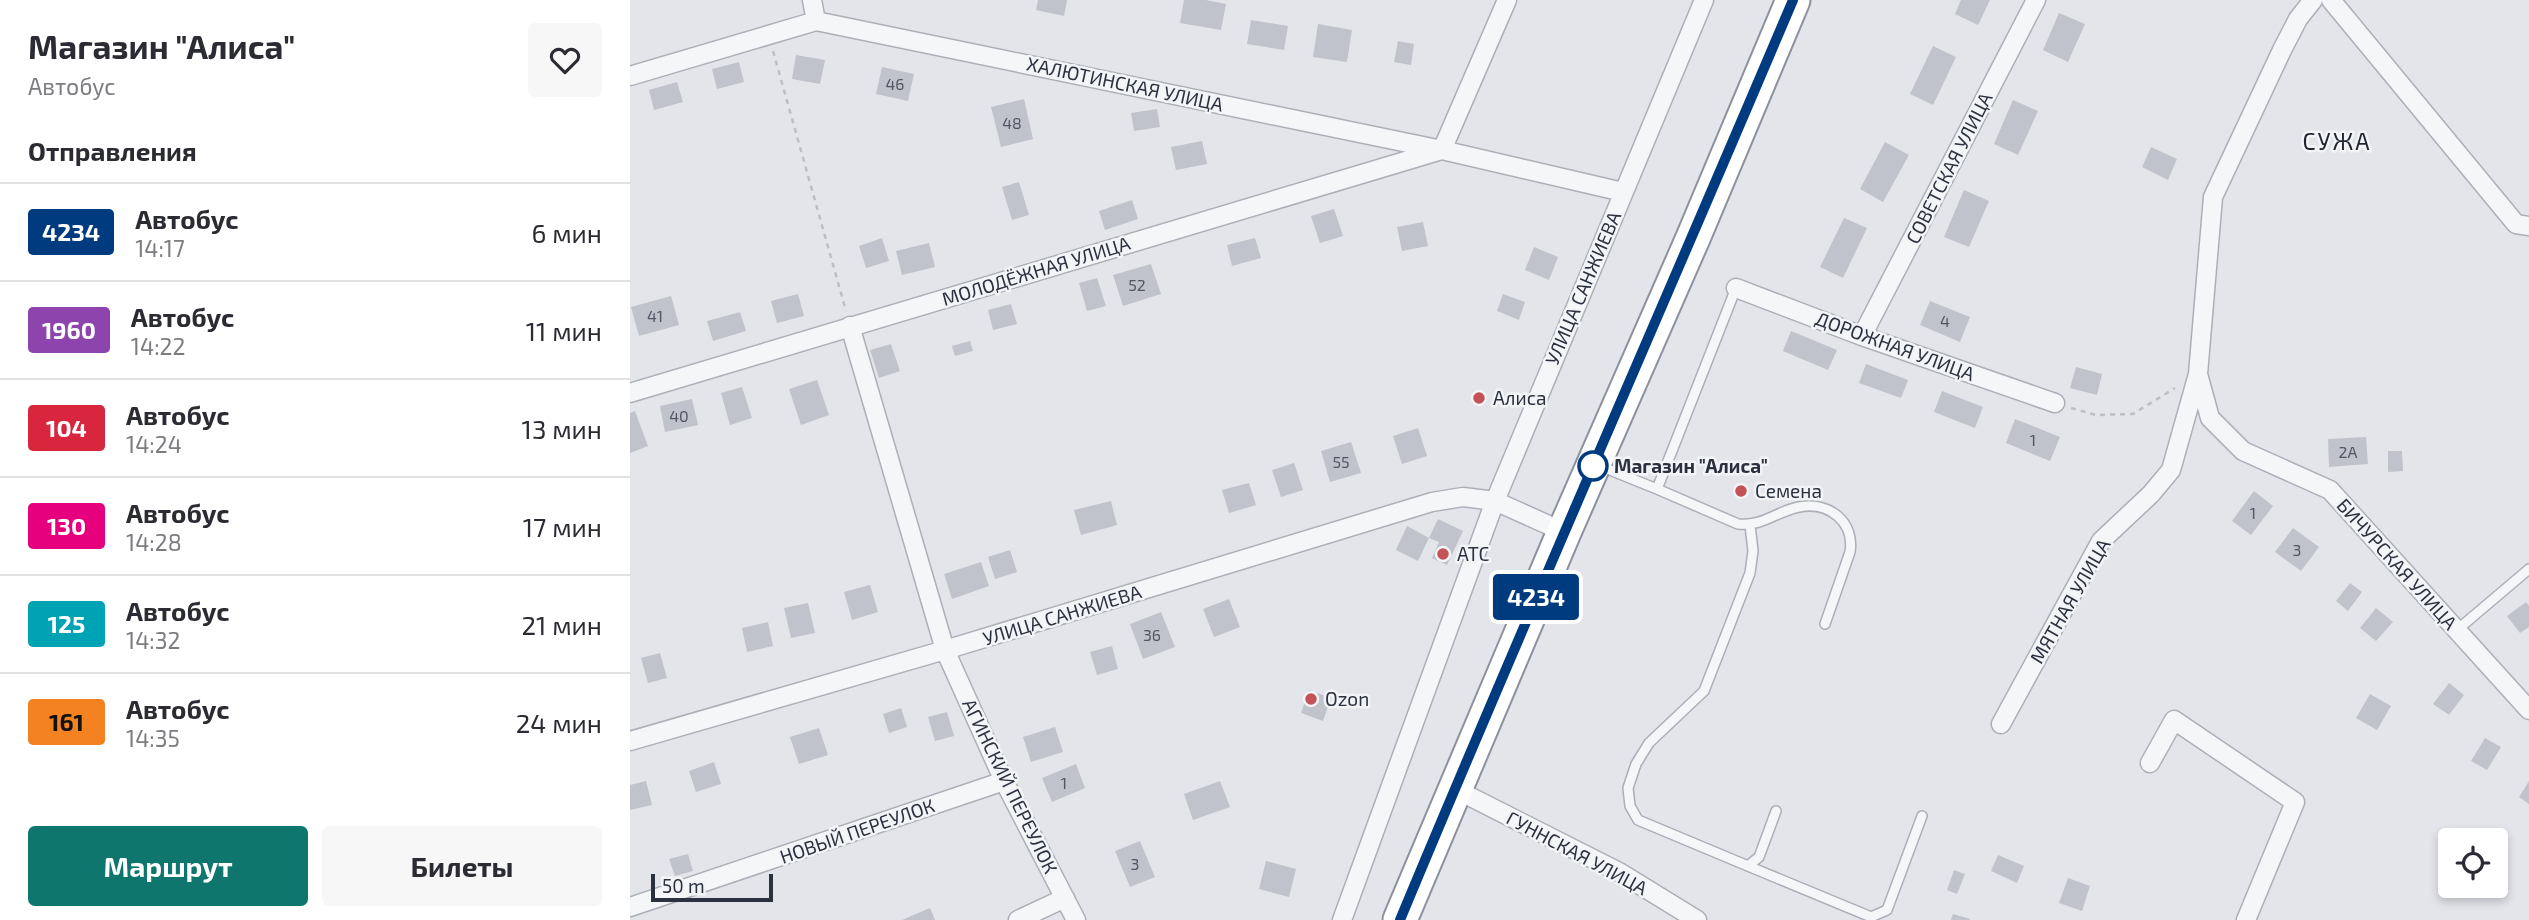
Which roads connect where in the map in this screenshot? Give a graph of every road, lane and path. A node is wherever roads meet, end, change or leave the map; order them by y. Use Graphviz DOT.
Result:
graph roads {
  1 [pos="812,0"];
  2 [pos="1507,0"];
  3 [pos="1704,0"];
  4 [pos="1793,0"];
  5 [pos="2036,0"];
  6 [pos="2313,0"];
  7 [pos="2331,0"];
  8 [pos="816,21"];
  9 [pos="768,35"];
  10 [pos="630,76"];
  11 [pos="1442,150"];
  12 [pos="1623,192"];
  13 [pos="2529,226"];
  14 [pos="1736,288"];
  15 [pos="850,326"];
  16 [pos="1862,336"];
  17 [pos="2197,374"];
  18 [pos="630,393"];
  19 [pos="2055,403"];
  20 [pos="1595,464"];
  21 [pos="1657,489"];
  22 [pos="1494,501"];
  23 [pos="1750,525"];
  24 [pos="1563,532"];
  25 [pos="2529,569"];
  26 [pos="1825,624"];
  27 [pos="2457,630"];
  28 [pos="945,650"];
  29 [pos="2529,710"];
  30 [pos="2001,724"];
  31 [pos="630,741"];
  32 [pos="2150,763"];
  33 [pos="1004,781"];
  34 [pos="1455,789"];
  35 [pos="1776,811"];
  36 [pos="1922,816"];
  37 [pos="1748,866"];
  38 [pos="1065,898"];
  39 [pos="630,907"];
  40 [pos="1018,920"];
  41 [pos="1076,920"];
  42 [pos="1342,920"];
  43 [pos="1401,920"];
  44 [pos="1697,920"];
  45 [pos="2246,920"];
  1 -- 8 [label="street"];
  2 -- 11 [label="street"];
  3 -- 12 [label="street, УЛИЦА САНЖИЕВА"];
  4 -- 20 [label="highway"];
  5 -- 16 [label="street, СОВЕТСКАЯ УЛИЦА"];
  6 -- 17 [label="street"];
  7 -- 13 [label="street"];
  8 -- 9 [label="street, ХАЛЮТИНСКАЯ УЛИЦА"];
  8 -- 11 [label="street, ХАЛЮТИНСКАЯ УЛИЦА"];
  9 -- 10 [label="street, ХАЛЮТИНСКАЯ УЛИЦА"];
  9 -- 15 [label="path"];
  11 -- 12 [label="street, ХАЛЮТИНСКАЯ УЛИЦА"];
  11 -- 15 [label="street, МОЛОДЁЖНАЯ УЛИЦА"];
  12 -- 22 [label="street, УЛИЦА САНЖИЕВА"];
  14 -- 16 [label="street, ДОРОЖНАЯ УЛИЦА"];
  14 -- 21 [label="lane"];
  15 -- 18 [label="street, МОЛОДЁЖНАЯ УЛИЦА"];
  15 -- 28 [label="street, АГИНСКИЙ ПЕРЕУЛОК"];
  16 -- 19 [label="street, ДОРОЖНАЯ УЛИЦА"];
  17 -- 19 [label="path"];
  17 -- 27 [label="street, БИЧУРСКАЯ УЛИЦА"];
  17 -- 30 [label="street, МЯТНАЯ УЛИЦА"];
  20 -- 21 [label="lane"];
  20 -- 24 [label="highway"];
  21 -- 23 [label="lane"];
  22 -- 24 [label="street, УЛИЦА САНЖИЕВА"];
  22 -- 28 [label="street, УЛИЦА САНЖИЕВА"];
  22 -- 42 [label="street, УЛИЦА САНЖИЕВА"];
  23 -- 26 [label="lane"];
  23 -- 37 [label="lane"];
  24 -- 34 [label="highway"];
  25 -- 27 [label="lane"];
  27 -- 29 [label="street, БИЧУРСКАЯ УЛИЦА"];
  28 -- 31 [label="street, УЛИЦА САНЖИЕВА"];
  28 -- 33 [label="street, АГИНСКИЙ ПЕРЕУЛОК"];
  32 -- 45 [label="street"];
  33 -- 38 [label="street, АГИНСКИЙ ПЕРЕУЛОК"];
  33 -- 39 [label="street, НОВЫЙ ПЕРЕУЛОК"];
  34 -- 43 [label="highway"];
  34 -- 44 [label="street, ГУННСКАЯ УЛИЦА"];
  35 -- 37 [label="lane"];
  36 -- 37 [label="lane"];
  38 -- 40 [label="street"];
  38 -- 41 [label="street, АГИНСКИЙ ПЕРЕУЛОК"];
}
